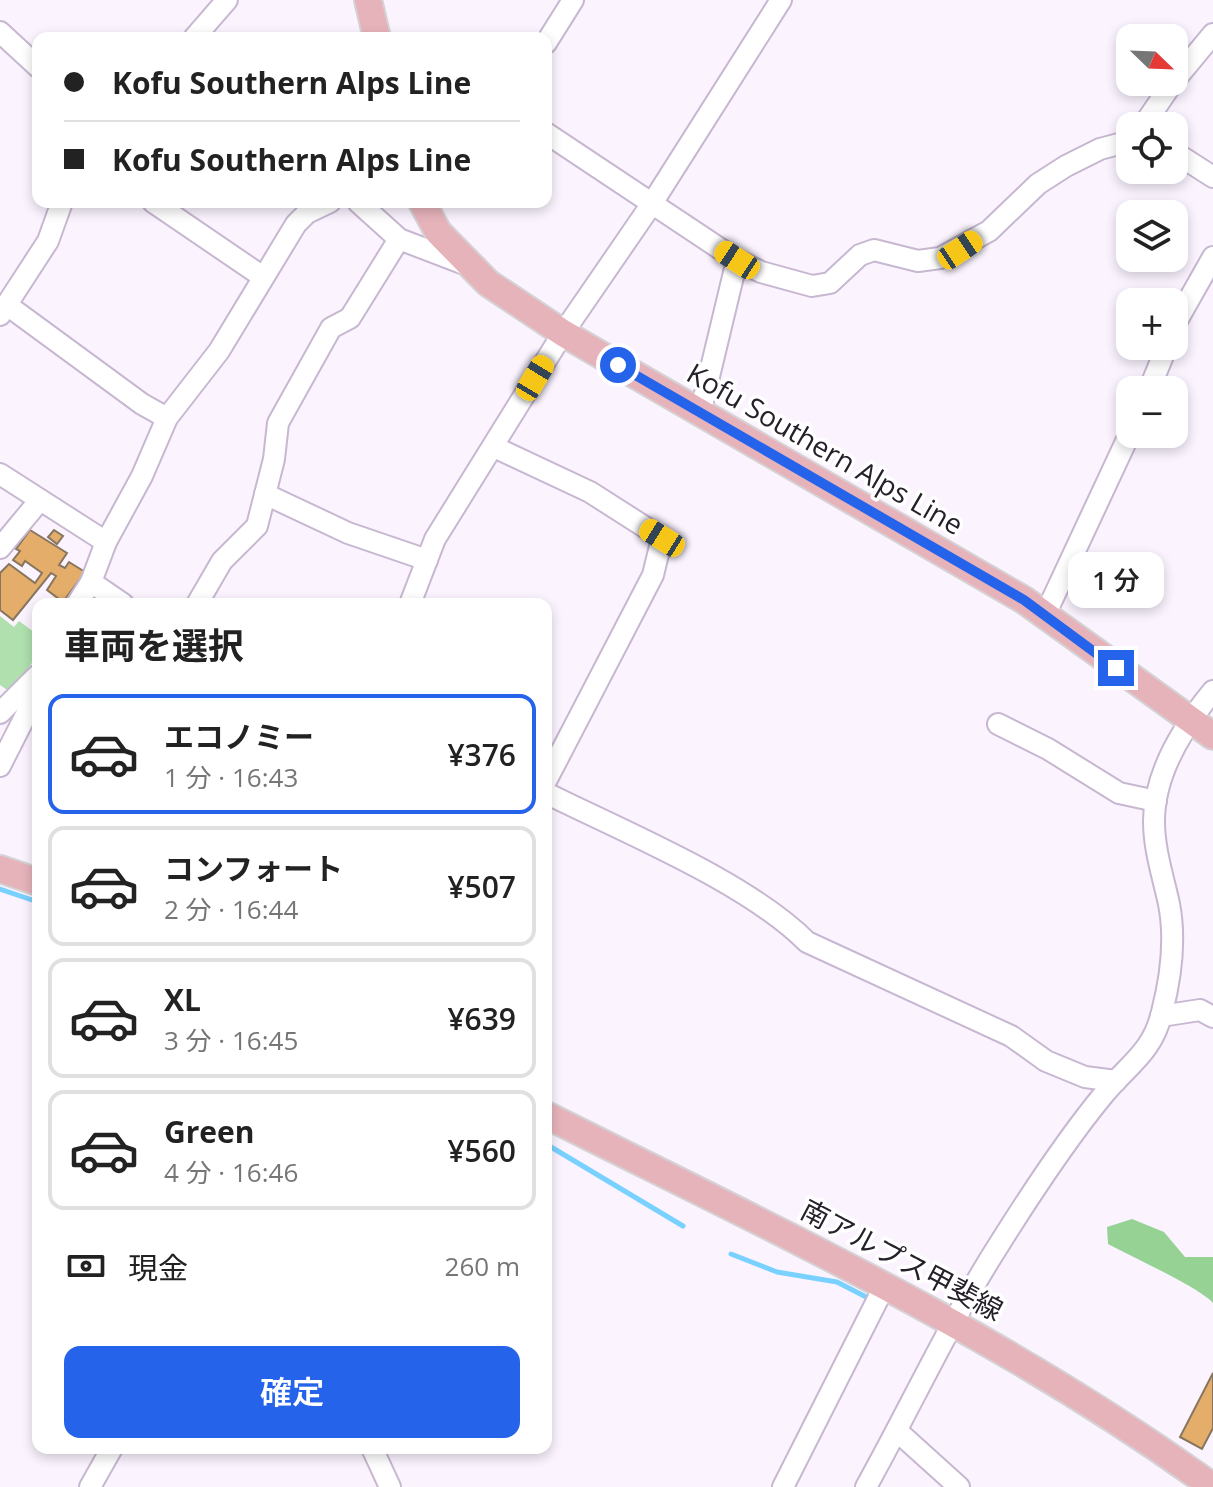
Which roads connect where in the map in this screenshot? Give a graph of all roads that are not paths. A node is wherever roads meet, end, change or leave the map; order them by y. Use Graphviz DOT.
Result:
graph roads {
  1 [pos="227,0"];
  2 [pos="368,0"];
  3 [pos="573,0"];
  4 [pos="781,0"];
  5 [pos="0,32"];
  6 [pos="199,32"];
  7 [pos="376,32"];
  8 [pos="552,33"];
  9 [pos="1213,34"];
  10 [pos="32,61"];
  11 [pos="1188,64"];
  12 [pos="552,137"];
  13 [pos="1116,145"];
  14 [pos="1188,161"];
  15 [pos="1213,177"];
  16 [pos="651,205"];
  17 [pos="60,208"];
  18 [pos="162,208"];
  19 [pos="317,208"];
  20 [pos="365,208"];
  21 [pos="425,208"];
  22 [pos="399,239"];
  23 [pos="1213,257"];
  24 [pos="737,260"];
  25 [pos="467,265"];
  26 [pos="263,277"];
  27 [pos="1188,301"];
  28 [pos="3,310"];
  29 [pos="563,333"];
  30 [pos="700,414"];
  31 [pos="167,418"];
  32 [pos="494,447"];
  33 [pos="1123,448"];
  34 [pos="0,474"];
  35 [pos="265,494"];
  36 [pos="40,500"];
  37 [pos="106,542"];
  38 [pos="9,546"];
  39 [pos="427,560"];
  40 [pos="91,582"];
  41 [pos="81,598"];
  42 [pos="114,598"];
  43 [pos="200,598"];
  44 [pos="412,598"];
  45 [pos="1045,615"];
  46 [pos="32,681"];
  47 [pos="1213,691"];
  48 [pos="32,703"];
  49 [pos="0,713"];
  50 [pos="1188,721"];
  51 [pos="998,724"];
  52 [pos="1213,736"];
  53 [pos="0,766"];
  54 [pos="552,769"];
  55 [pos="552,796"];
  56 [pos="1156,801"];
  57 [pos="0,869"];
  58 [pos="32,880"];
  59 [pos="1161,1016"];
  60 [pos="1213,1017"];
  61 [pos="1116,1081"];
  62 [pos="552,1118"];
  63 [pos="885,1285"];
  64 [pos="954,1321"];
  65 [pos="897,1431"];
  66 [pos="109,1454"];
  67 [pos="375,1454"];
  68 [pos="90,1487"];
  69 [pos="390,1487"];
  70 [pos="783,1487"];
  71 [pos="866,1487"];
  72 [pos="959,1487"];
  73 [pos="1213,1487"];
  1 -- 6 [label="street"];
  2 -- 7 [label="main road"];
  3 -- 8 [label="street"];
  4 -- 16 [label="street"];
  5 -- 10 [label="street"];
  9 -- 11 [label="street"];
  12 -- 16 [label="street"];
  13 -- 24 [label="street"];
  14 -- 15 [label="street"];
  16 -- 24 [label="street"];
  16 -- 29 [label="street"];
  17 -- 28 [label="street"];
  18 -- 26 [label="street"];
  19 -- 26 [label="street"];
  20 -- 22 [label="street"];
  21 -- 25 [label="main road, Kofu Southern Alps Line"];
  22 -- 25 [label="street"];
  22 -- 35 [label="street"];
  23 -- 27 [label="street"];
  24 -- 30 [label="street"];
  25 -- 29 [label="main road, Kofu Southern Alps Line"];
  26 -- 31 [label="street"];
  28 -- 31 [label="street"];
  29 -- 30 [label="main road, Kofu Southern Alps Line"];
  29 -- 32 [label="street"];
  30 -- 45 [label="main road, Kofu Southern Alps Line"];
  31 -- 37 [label="street"];
  32 -- 39 [label="street"];
  32 -- 54 [label="street"];
  33 -- 45 [label="street"];
  34 -- 36 [label="street"];
  35 -- 39 [label="street"];
  35 -- 43 [label="street"];
  36 -- 37 [label="street"];
  36 -- 38 [label="street"];
  37 -- 40 [label="street"];
  39 -- 44 [label="street"];
  40 -- 41 [label="street"];
  40 -- 42 [label="street"];
  45 -- 50 [label="main road, Kofu Southern Alps Line"];
  46 -- 49 [label="street"];
  47 -- 50 [label="street"];
  48 -- 53 [label="street"];
  50 -- 52 [label="main road, Kofu Southern Alps Line"];
  50 -- 56 [label="street"];
  51 -- 56 [label="street"];
  55 -- 61 [label="street"];
  56 -- 59 [label="street"];
  57 -- 58 [label="main road"];
  59 -- 60 [label="street"];
  59 -- 61 [label="street"];
  61 -- 64 [label="street"];
  62 -- 63 [label="main road, 南アルプス甲斐線"];
  63 -- 64 [label="main road, 南アルプス甲斐線"];
  63 -- 70 [label="street"];
  64 -- 65 [label="street"];
  64 -- 73 [label="main road, 南アルプス甲斐線"];
  65 -- 71 [label="street"];
  65 -- 72 [label="street"];
  66 -- 68 [label="street"];
  67 -- 69 [label="street"];
}
